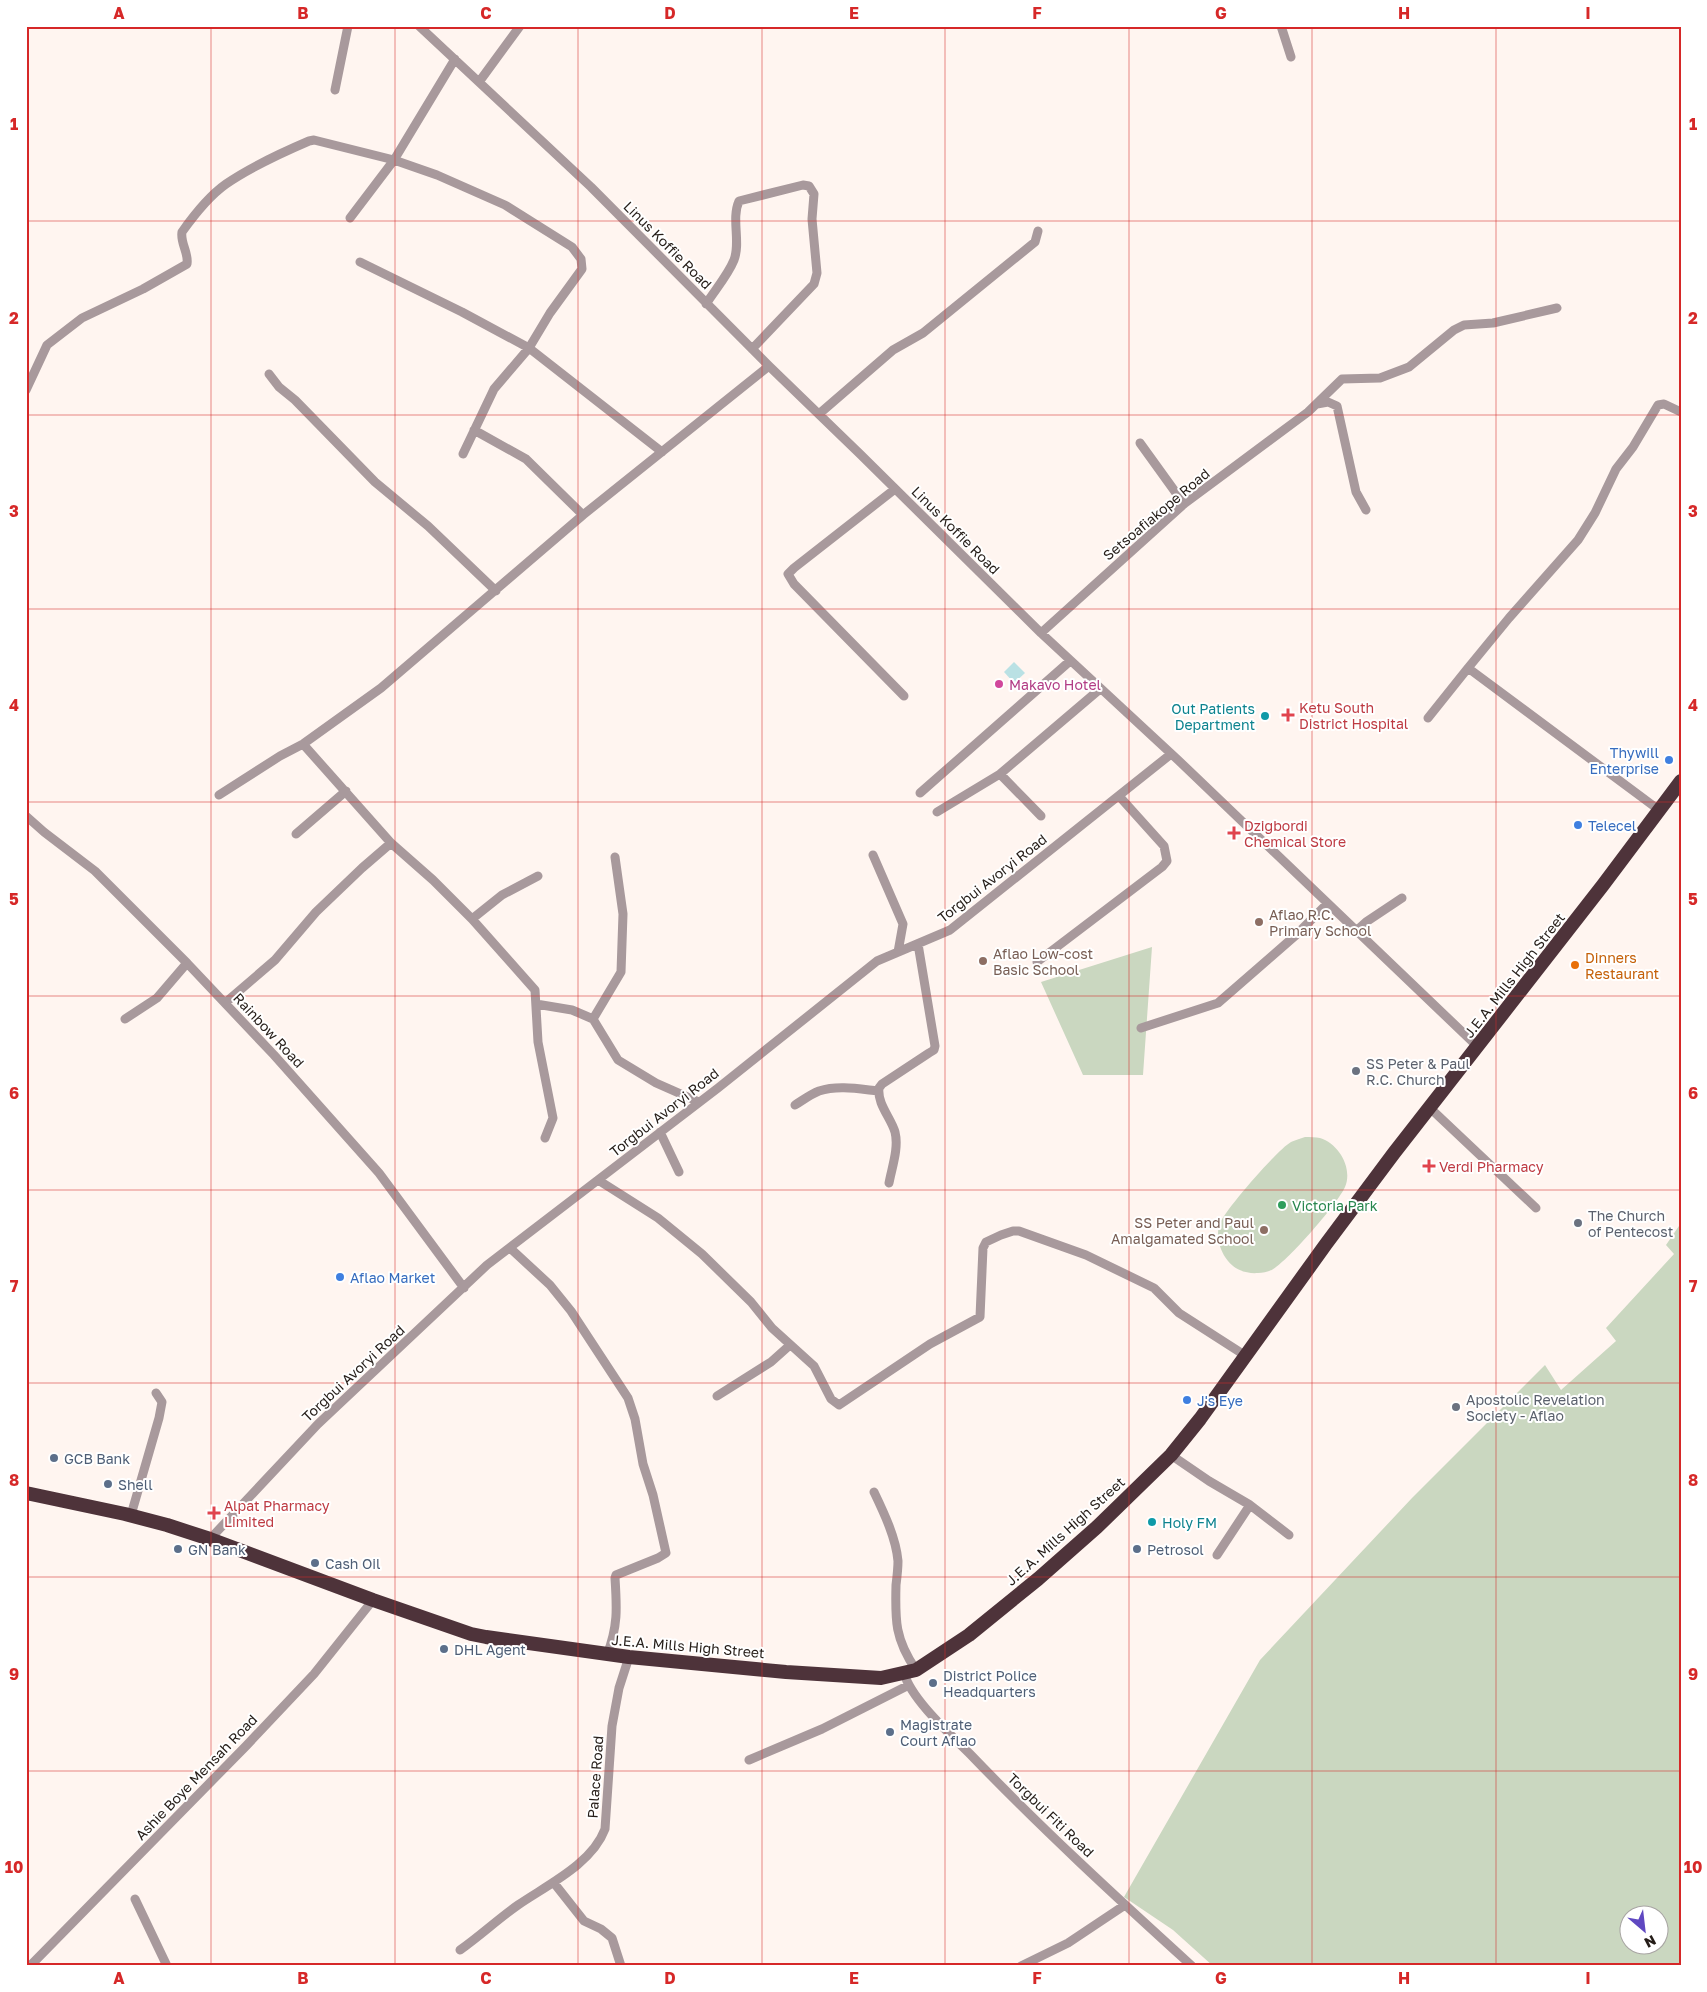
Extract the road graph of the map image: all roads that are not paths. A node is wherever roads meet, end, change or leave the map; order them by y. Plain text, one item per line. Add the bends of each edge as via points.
1 (348, 26) edge
2 (419, 26) edge
3 (520, 26) edge
4 (1281, 26) edge
5 (1291, 57) dead end
6 (455, 59) junction
7 (479, 82) junction
8 (335, 90) dead end
9 (394, 160) junction
10 (350, 218) dead end
11 (1038, 231) dead end
12 (360, 262) dead end
13 (706, 304) junction
14 (1557, 308) dead end
15 (529, 348) junction
16 (752, 349) junction
17 (769, 366) junction
18 (269, 374) dead end
19 (26, 390) edge
20 (1317, 404) junction
21 (1681, 412) edge
22 (819, 414) junction
23 (474, 430) junction
24 (1140, 443) dead end
25 (662, 452) junction
26 (462, 454) dead end
27 (895, 489) junction
28 (1184, 504) junction
29 (1366, 510) dead end
30 (583, 516) junction
31 (496, 591) junction
32 (1041, 633) junction
33 (1070, 661) junction
34 (1468, 668) junction
35 (1100, 688) junction
36 (904, 696) dead end
37 (1428, 718) dead end
38 (303, 744) junction
39 (1171, 754) junction
40 (1000, 774) junction
41 (1681, 781) edge
42 (346, 791) junction
43 (920, 792) dead end
44 (219, 795) dead end
45 (1119, 796) junction
46 (1660, 810) junction
47 (937, 812) dead end
48 (26, 816) edge
49 (1041, 816) dead end
50 (296, 834) dead end
51 (391, 843) junction
52 (873, 855) dead end
53 (615, 857) dead end
54 (538, 876) dead end
55 (1402, 898) dead end
56 (1327, 904) junction
57 (472, 919) junction
58 (1356, 931) junction
59 (918, 944) junction
60 (898, 952) junction
61 (1037, 962) dead end
62 (187, 963) junction
63 (226, 1003) junction
64 (536, 1004) junction
65 (125, 1019) dead end
66 (593, 1019) junction
67 (1141, 1028) dead end
68 (1478, 1047) junction
69 (878, 1090) junction
70 (699, 1102) junction
71 (795, 1105) dead end
72 (1430, 1108) junction
73 (660, 1132) junction
74 (545, 1138) dead end
75 (680, 1172) dead end
76 (598, 1180) junction
77 (888, 1182) dead end
78 (1536, 1208) dead end
79 (510, 1248) junction
80 (464, 1288) junction
81 (790, 1345) junction
82 (1246, 1356) junction
83 (156, 1393) dead end
84 (717, 1396) dead end
85 (1171, 1455) junction
86 (874, 1492) dead end
87 (26, 1493) edge
88 (1250, 1505) junction
89 (131, 1515) junction
90 (1289, 1535) dead end
91 (210, 1539) junction
92 (1217, 1555) dead end
93 (373, 1600) junction
94 (607, 1655) junction
95 (629, 1658) junction
96 (909, 1676) junction
97 (749, 1760) dead end
98 (554, 1884) junction
99 (135, 1899) dead end
100 (1126, 1905) junction
101 (460, 1950) dead end
102 (30, 1966) edge
103 (167, 1966) edge
104 (621, 1966) edge
105 (1021, 1966) edge
106 (1192, 1966) edge

1 - 8 street
2 - 6 street, Linus Koffie Road
3 - 7 street
4 - 5 street
6 - 7 street, Linus Koffie Road
6 - 9 street
7 - 13 street, Linus Koffie Road via 591,187
9 - 10 street
9 - 15 street via 505,205 572,247 581,259 582,268
9 - 19 street via 309,140 226,184 206,202 182,232 187,264 82,318 48,346
11 - 22 street via 1035,242 923,333 893,350
12 - 15 street
13 - 16 street, Linus Koffie Road
13 - 16 street via 734,260 739,201 809,186 814,194 812,219 817,273 814,284
14 - 20 street, Setsoafiakope Road via 1493,323 1464,325 1410,367 1380,378 1342,379
15 - 23 street via 494,389
15 - 25 street
16 - 17 street, Linus Koffie Road
17 - 22 street, Linus Koffie Road
17 - 25 street
18 - 31 street via 375,482 428,526
20 - 28 street, Setsoafiakope Road
20 - 29 street via 1328,402 1337,406 1356,492
21 - 34 street via 1664,404 1658,405 1616,469 1578,540
22 - 27 street, Linus Koffie Road
23 - 26 street
23 - 30 street via 526,459
24 - 28 street
25 - 30 street
27 - 32 street, Linus Koffie Road
27 - 36 street via 788,574 800,591
28 - 32 street, Setsoafiakope Road
30 - 31 street
31 - 38 street via 381,688
32 - 33 street, Linus Koffie Road
33 - 35 street, Linus Koffie Road
33 - 43 street
34 - 37 street
34 - 46 street
35 - 39 street, Linus Koffie Road
35 - 40 street
38 - 42 street
38 - 44 street
39 - 45 street, Torgbui Avoryi Road
39 - 56 street, Linus Koffie Road
40 - 47 street
40 - 49 street
41 - 46 highway, J.E.A. Mills High Street
42 - 50 street
42 - 51 street
45 - 59 street, Torgbui Avoryi Road via 950,930
45 - 61 street via 1164,846 1167,862
46 - 68 highway, J.E.A. Mills High Street
48 - 62 street, Rainbow Road via 95,871
51 - 57 street
51 - 63 street via 316,912 275,960
52 - 60 street via 903,924
53 - 66 street via 622,914 621,972
54 - 57 street via 502,895
55 - 58 street
56 - 58 street, Linus Koffie Road
56 - 67 street via 1218,1003
57 - 64 street via 534,990
58 - 68 street, Linus Koffie Road
59 - 60 street, Torgbui Avoryi Road
59 - 69 street via 934,1050 882,1084
60 - 70 street, Torgbui Avoryi Road via 877,961
62 - 63 street, Rainbow Road
62 - 65 street via 157,998
63 - 80 street, Rainbow Road via 379,1173
64 - 66 street via 572,1010
64 - 74 street via 538,1042 553,1118
66 - 70 street via 618,1060 656,1083
68 - 72 highway, J.E.A. Mills High Street
69 - 71 street via 824,1090
69 - 77 street via 896,1138
70 - 73 street, Torgbui Avoryi Road
72 - 78 street
72 - 82 highway, J.E.A. Mills High Street
73 - 75 street
73 - 76 street, Torgbui Avoryi Road
76 - 79 street, Torgbui Avoryi Road
76 - 81 street via 658,1218 702,1254
79 - 80 street, Torgbui Avoryi Road
79 - 94 street via 550,1285 571,1311 628,1398 653,1495 666,1553 614,1578 616,1628
80 - 91 street, Torgbui Avoryi Road via 318,1424
81 - 82 street via 814,1366 831,1399 839,1405 930,1344 980,1317 983,1248 986,1242 1013,1231 1086,1255 1154,1288 1179,1313
81 - 84 street via 771,1362
82 - 85 highway, J.E.A. Mills High Street
83 - 89 street via 162,1402 159,1418
85 - 88 street
85 - 96 highway, J.E.A. Mills High Street via 1038,1579
86 - 96 street, Torgbui Fiti Road via 886,1518 898,1560 898,1636
87 - 89 highway, J.E.A. Mills High Street
88 - 90 street
88 - 92 street
89 - 91 highway, J.E.A. Mills High Street
91 - 93 highway, J.E.A. Mills High Street
93 - 94 highway, J.E.A. Mills High Street via 471,1634
93 - 102 street, Ashie Boye Mensah Road via 314,1674
94 - 95 highway, J.E.A. Mills High Street
95 - 96 highway, J.E.A. Mills High Street via 786,1672 881,1678
95 - 98 street, Palace Road via 612,1726 606,1828 601,1840
96 - 97 street via 822,1729
96 - 100 street, Torgbui Fiti Road via 914,1696 1014,1800
98 - 101 street, Palace Road via 518,1905
98 - 104 street via 584,1920 612,1938
99 - 103 street
100 - 105 street via 1068,1943
100 - 106 street, Torgbui Fiti Road

